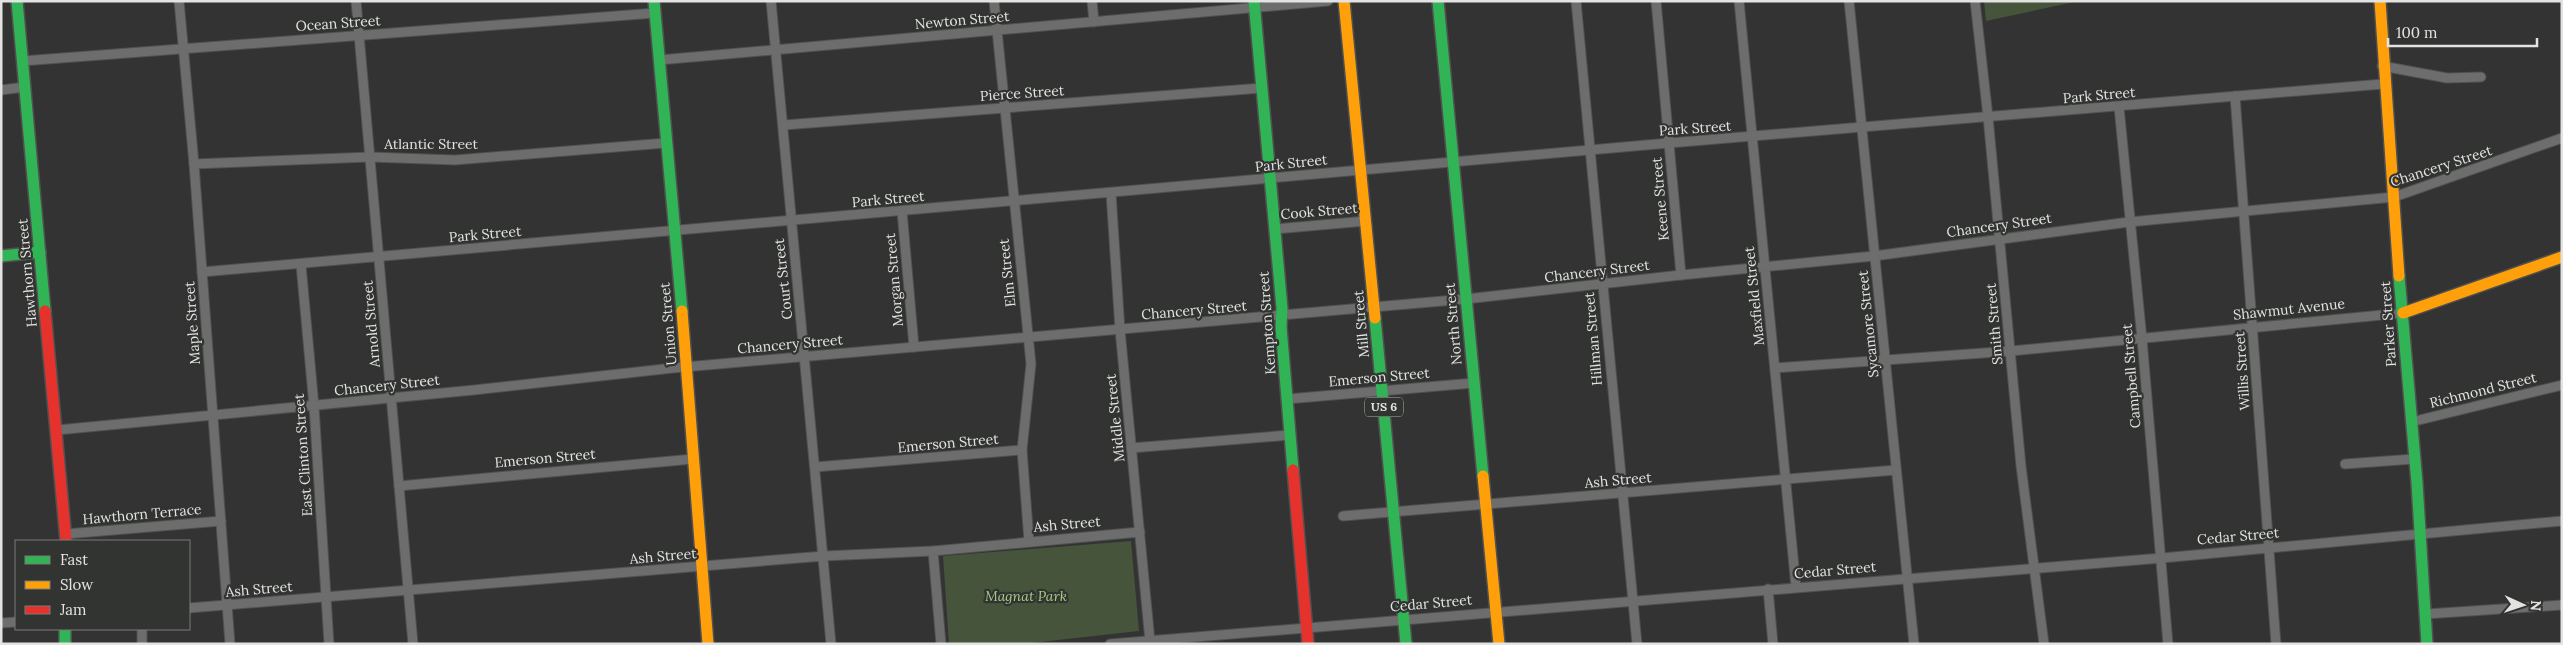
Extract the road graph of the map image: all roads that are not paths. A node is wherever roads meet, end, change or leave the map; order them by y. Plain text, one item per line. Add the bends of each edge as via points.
1 (17, 1) edge
2 (179, 1) edge
3 (356, 1) edge
4 (771, 1) edge
5 (994, 1) edge
6 (1092, 1) edge
7 (1328, 1) edge
8 (1344, 1) edge
9 (1438, 1) edge
10 (1576, 1) edge
11 (1656, 1) edge
12 (1739, 1) edge
13 (1849, 1) edge
14 (1975, 1) edge
15 (2380, 1) edge
16 (1254, 4) edge
17 (654, 7) edge
18 (1094, 22) junction
19 (997, 30) junction
20 (359, 35) junction
21 (183, 49) junction
22 (776, 51) junction
23 (659, 60) junction
24 (22, 61) junction
25 (2382, 66) junction
26 (2481, 77) dead end
27 (2383, 84) junction
28 (25, 87) junction
29 (1262, 88) junction
30 (1, 90) edge
31 (2235, 96) junction
32 (2119, 107) junction
33 (1004, 108) junction
34 (1988, 117) junction
35 (784, 125) junction
36 (1861, 128) junction
37 (1753, 138) junction
38 (2562, 138) edge
39 (666, 143) junction
40 (1669, 143) junction
41 (1590, 151) junction
42 (370, 156) junction
43 (1453, 163) junction
44 (194, 164) junction
45 (1361, 171) junction
46 (1271, 179) junction
47 (1111, 193) junction
48 (2394, 197) junction
49 (1013, 202) junction
50 (902, 211) junction
51 (2243, 211) junction
52 (791, 221) junction
53 (1366, 221) junction
54 (2129, 222) junction
55 (1275, 229) junction
56 (675, 231) junction
57 (2000, 239) junction
58 (40, 252) junction
59 (1, 256) edge
60 (1874, 256) junction
61 (2562, 256) edge
62 (379, 258) junction
63 (301, 265) junction
64 (1764, 268) junction
65 (202, 272) junction
66 (1681, 274) junction
67 (1602, 285) junction
68 (1466, 299) junction
69 (1374, 308) junction
70 (2403, 313) junction
71 (1282, 317) junction
72 (2253, 328) junction
73 (1120, 330) junction
74 (1028, 337) junction
75 (2142, 339) junction
76 (914, 347) junction
77 (2011, 351) junction
78 (805, 357) junction
79 (1886, 359) junction
80 (687, 367) junction
81 (1775, 368) junction
82 (1474, 383) junction
83 (2562, 385) edge
84 (1382, 391) junction
85 (392, 398) junction
86 (1287, 399) junction
87 (314, 406) junction
88 (213, 416) junction
89 (2411, 422) junction
90 (57, 430) junction
91 (1290, 435) junction
92 (1131, 448) junction
93 (1022, 450) junction
94 (693, 459) junction
95 (2414, 459) junction
96 (2346, 464) dead end
97 (815, 467) junction
98 (1896, 470) junction
99 (1785, 478) junction
100 (399, 486) junction
101 (1621, 493) junction
102 (1486, 505) junction
103 (1394, 511) junction
104 (1343, 516) dead end
105 (221, 521) junction
106 (2562, 521) edge
107 (1140, 532) junction
108 (2420, 534) junction
109 (66, 538) edge
110 (1029, 541) junction
111 (2268, 547) junction
112 (933, 551) junction
113 (824, 556) junction
114 (2162, 558) junction
115 (702, 567) junction
116 (2035, 568) junction
117 (1908, 577) junction
118 (1796, 587) junction
119 (1768, 589) junction
120 (409, 590) junction
121 (328, 598) junction
122 (1634, 601) junction
123 (2562, 604) edge
124 (227, 606) junction
125 (190, 608) edge
126 (1496, 612) junction
127 (2426, 614) junction
128 (1404, 619) junction
129 (1, 622) edge
130 (15, 622) edge
131 (1306, 627) junction
132 (66, 630) edge
133 (142, 630) edge
134 (1150, 641) junction
135 (65, 644) edge
136 (142, 644) edge
137 (230, 644) edge
138 (329, 644) edge
139 (413, 644) edge
140 (708, 644) edge
141 (831, 644) edge
142 (941, 644) edge
143 (1110, 644) edge
144 (1308, 644) edge
145 (1406, 644) edge
146 (1499, 644) edge
147 (1637, 644) edge
148 (1773, 644) edge
149 (1914, 644) edge
150 (2044, 644) edge
151 (2168, 644) edge
152 (2276, 644) edge
153 (2427, 644) edge

1 - 24 main road, Hawthorn Street
2 - 21 street, Maple Street
3 - 20 street, Arnold Street
4 - 22 street, Court Street
5 - 19 street, Elm Street
6 - 18 street
7 - 16 street, Newton Street
8 - 45 main road, Mill Street / US 6
9 - 43 main road, North Street
10 - 41 street, Hillman Street
11 - 40 street, Keene Street
12 - 37 street, Maxfield Street
13 - 36 street, Sycamore Street
14 - 34 street, Smith Street
15 - 25 main road, Parker Street
16 - 18 street, Newton Street
16 - 29 main road, Kempton Street
17 - 20 street, Ocean Street
17 - 23 main road, Union Street
18 - 19 street, Newton Street
19 - 22 street, Newton Street
19 - 33 street, Elm Street
20 - 21 street, Ocean Street
20 - 42 street, Arnold Street
21 - 24 street, Ocean Street
21 - 44 street, Maple Street
22 - 23 street, Newton Street
22 - 35 street, Court Street
23 - 39 main road, Union Street
24 - 28 main road, Hawthorn Street
25 - 26 street via 2447,78
25 - 27 main road, Parker Street
27 - 31 street, Park Street
27 - 48 main road, Parker Street
28 - 30 street
28 - 58 main road, Hawthorn Street
29 - 33 street, Pierce Street
29 - 46 main road, Kempton Street
31 - 32 street, Park Street
31 - 51 street, Willis Street
32 - 34 street, Park Street
32 - 54 street, Campbell Street
33 - 35 street, Pierce Street
33 - 49 street, Elm Street
34 - 36 street, Park Street
34 - 57 street, Smith Street
35 - 52 street, Court Street
36 - 37 street, Park Street
36 - 60 street, Sycamore Street
37 - 40 street, Park Street
37 - 64 street, Maxfield Street
38 - 48 street, Chancery Street
39 - 42 street, Atlantic Street via 455,160
39 - 56 main road, Union Street
40 - 41 street, Park Street
40 - 66 street, Keene Street
41 - 43 street, Park Street
41 - 67 street, Hillman Street
42 - 44 street, Atlantic Street
42 - 62 street, Arnold Street
43 - 45 street, Park Street
43 - 68 main road, North Street
44 - 65 street, Maple Street
45 - 46 street, Park Street
45 - 53 main road, Mill Street / US 6
46 - 47 street, Park Street
46 - 55 main road, Kempton Street
47 - 49 street, Park Street
47 - 73 street, Middle Street
48 - 51 street, Chancery Street
48 - 70 main road, Parker Street
49 - 50 street, Park Street
49 - 74 street, Elm Street
50 - 52 street, Park Street
50 - 76 street, Morgan Street
51 - 54 street, Chancery Street
51 - 72 street, Willis Street
52 - 56 street, Park Street
52 - 78 street, Court Street
53 - 55 street, Cook Street
53 - 69 main road, Mill Street / US 6
54 - 57 street, Chancery Street
54 - 75 street, Campbell Street
55 - 71 main road, Kempton Street
56 - 62 street, Park Street
56 - 80 main road, Union Street
57 - 60 street, Chancery Street
57 - 77 street, Smith Street
58 - 59 main road
58 - 90 main road, Hawthorn Street
60 - 64 street, Chancery Street
60 - 79 street, Sycamore Street
61 - 70 main road, Shawmut Avenue
62 - 63 street, Park Street
62 - 85 street, Arnold Street
63 - 65 street, Park Street
63 - 87 street, East Clinton Street
64 - 66 street, Chancery Street
64 - 81 street, Maxfield Street
65 - 88 street, Maple Street
66 - 67 street, Chancery Street
67 - 68 street, Chancery Street
67 - 101 street, Hillman Street
68 - 69 street, Chancery Street
68 - 82 main road, North Street
69 - 71 street, Chancery Street
69 - 84 main road, Mill Street / US 6
70 - 72 street, Shawmut Avenue
70 - 89 main road, Parker Street
71 - 73 street, Chancery Street
71 - 86 main road, Kempton Street
72 - 75 street, Shawmut Avenue
72 - 111 street, Willis Street
73 - 74 street, Chancery Street
73 - 92 street, Middle Street
74 - 76 street, Chancery Street
74 - 93 street, Elm Street via 1031,381
75 - 77 street, Shawmut Avenue
75 - 114 street, Campbell Street
76 - 78 street, Chancery Street
77 - 79 street
77 - 116 street, Smith Street via 2021,466
78 - 80 street, Chancery Street
78 - 97 street, Court Street
79 - 81 street
79 - 98 street, Sycamore Street
80 - 85 street, Chancery Street
80 - 94 main road, Union Street
81 - 99 street, Maxfield Street
82 - 84 street, Emerson Street
82 - 102 main road, North Street
83 - 89 street, Richmond Street
84 - 86 street, Emerson Street
84 - 103 main road, Mill Street / US 6
85 - 87 street, Chancery Street
85 - 100 street, Arnold Street
86 - 91 main road, Kempton Street
87 - 88 street, Chancery Street
87 - 121 street, East Clinton Street
88 - 90 street, Chancery Street
88 - 105 street, Maple Street
89 - 95 main road, Parker Street
90 - 109 main road, Hawthorn Street
91 - 92 street
91 - 131 main road, Kempton Street
92 - 107 street, Middle Street
93 - 97 street, Emerson Street
93 - 110 street, Elm Street
94 - 100 street, Emerson Street
94 - 115 main road, Union Street
95 - 96 street
95 - 108 main road, Parker Street
97 - 113 street, Court Street
98 - 99 street, Ash Street
98 - 117 street, Sycamore Street
99 - 101 street, Ash Street
99 - 118 street, Maxfield Street
100 - 120 street, Arnold Street
101 - 102 street, Ash Street
101 - 122 street, Hillman Street
102 - 103 street, Ash Street
102 - 126 main road, North Street
103 - 104 street, Ash Street
103 - 128 main road, Mill Street / US 6
105 - 109 street, Hawthorn Terrace
105 - 124 street, Maple Street
106 - 108 street, Cedar Street
107 - 110 street, Ash Street
107 - 134 street, Middle Street
108 - 111 street, Cedar Street
108 - 127 main road, Parker Street
110 - 112 street, Ash Street
111 - 114 street, Cedar Street
111 - 152 street, Willis Street
112 - 113 street, Ash Street
112 - 142 street
113 - 115 street, Ash Street
113 - 141 street, Court Street
114 - 116 street, Cedar Street
114 - 151 street, Campbell Street
115 - 120 street, Ash Street
115 - 140 main road, Union Street
116 - 117 street, Cedar Street
116 - 150 street, Smith Street
117 - 118 street, Cedar Street
117 - 149 street, Sycamore Street
118 - 119 street, Cedar Street
119 - 122 street, Cedar Street
119 - 148 street
120 - 121 street, Ash Street
120 - 139 street, Arnold Street
121 - 124 street, Ash Street
121 - 138 street, East Clinton Street
122 - 126 street, Cedar Street
122 - 147 street, Hillman Street
123 - 127 street
124 - 125 street, Ash Street
124 - 137 street, Maple Street
126 - 128 street, Cedar Street
126 - 146 main road, North Street
127 - 153 main road, Parker Street
128 - 131 street, Cedar Street
128 - 145 main road, Mill Street / US 6
129 - 130 street
131 - 134 street, Cedar Street
131 - 144 main road, Kempton Street
132 - 135 main road
133 - 136 street
134 - 143 street, Cedar Street

